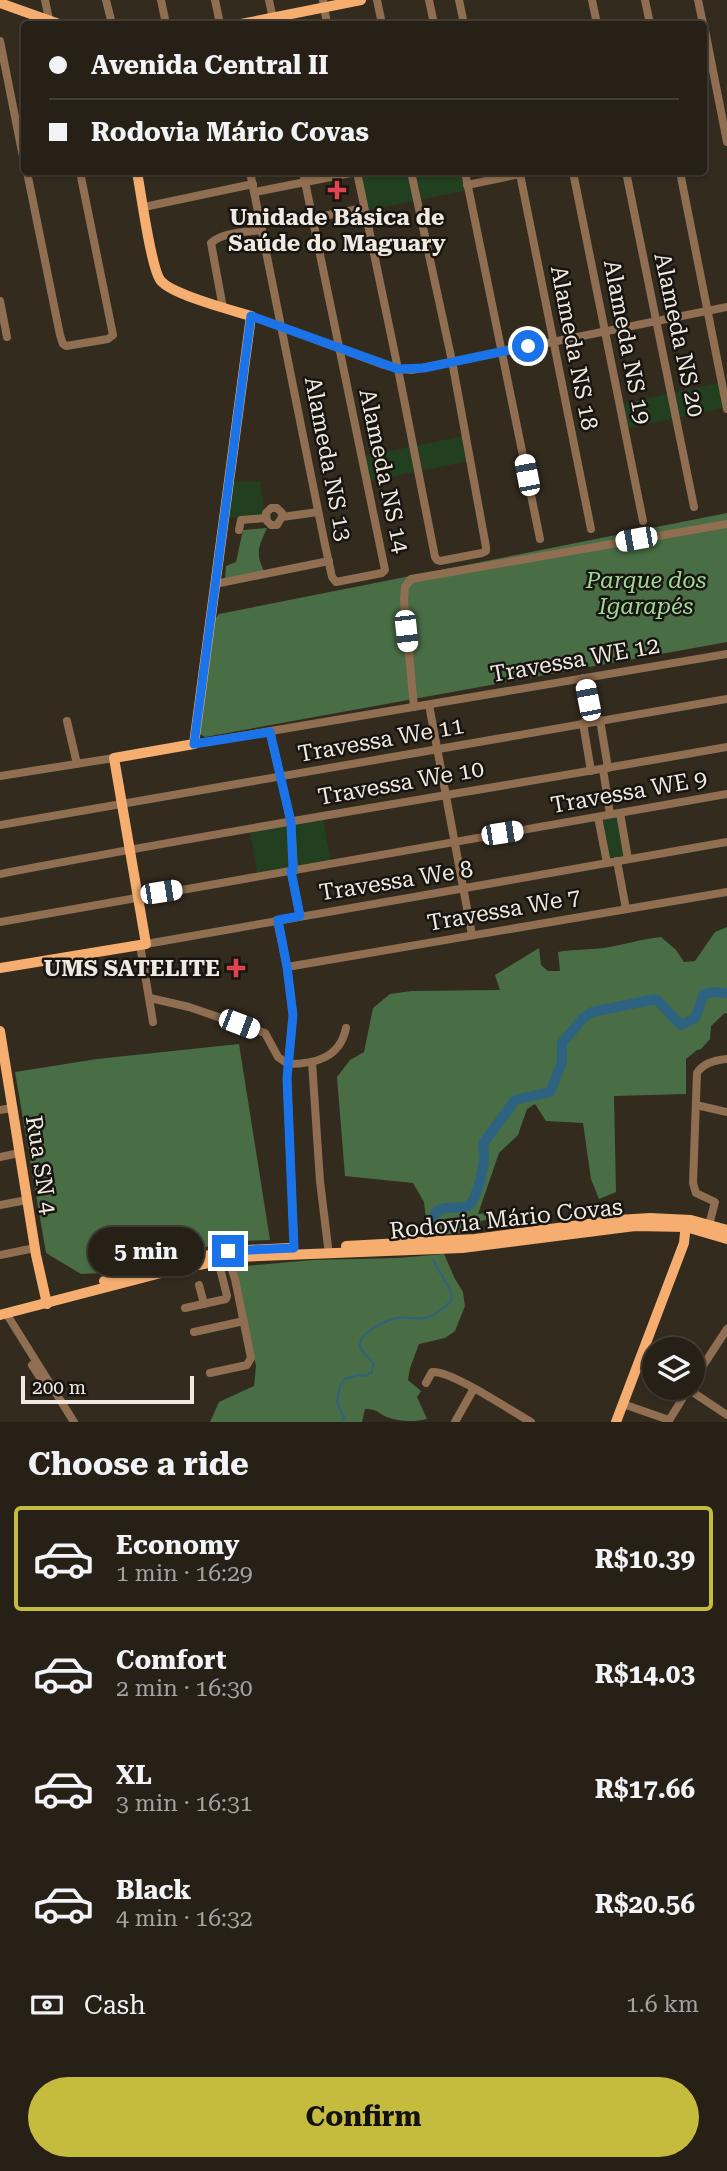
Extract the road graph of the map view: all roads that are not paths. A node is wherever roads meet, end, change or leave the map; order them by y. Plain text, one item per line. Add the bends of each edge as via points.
1 (45, 0) edge
2 (107, 0) edge
3 (161, 0) edge
4 (215, 0) edge
5 (269, 0) edge
6 (361, 0) edge
7 (377, 0) edge
8 (429, 0) edge
9 (459, 0) edge
10 (592, 0) edge
11 (645, 0) edge
12 (698, 0) edge
13 (0, 3) edge
14 (323, 4) edge
15 (48, 21) edge
16 (52, 21) edge
17 (111, 21) edge
18 (165, 21) edge
19 (219, 21) edge
20 (274, 21) edge
21 (381, 21) edge
22 (434, 21) edge
23 (463, 21) edge
24 (596, 21) edge
25 (649, 21) edge
26 (703, 21) edge
27 (707, 37) edge
28 (0, 41) edge
29 (723, 99) edge
30 (727, 138) edge
31 (21, 147) edge
32 (27, 175) edge
33 (81, 175) edge
34 (138, 175) edge
35 (251, 175) edge
36 (304, 175) edge
37 (341, 175) edge
38 (357, 175) edge
39 (412, 175) edge
40 (465, 175) edge
41 (515, 175) edge
42 (520, 175) edge
43 (574, 175) edge
44 (627, 175) edge
45 (681, 175) edge
46 (305, 182) junction
47 (467, 185) junction
48 (254, 188) junction
49 (144, 207) junction
50 (364, 208) junction
51 (313, 218) junction
52 (262, 230) junction
53 (0, 301) edge
54 (727, 307) edge
55 (223, 308) junction
56 (708, 311) junction
57 (251, 316) junction
58 (656, 321) junction
59 (283, 328) junction
60 (605, 330) junction
61 (7, 337) dead end
62 (554, 341) junction
63 (339, 348) junction
64 (502, 350) junction
65 (452, 361) junction
66 (398, 369) junction
67 (727, 409) edge
68 (694, 507) dead end
69 (318, 512) junction
70 (282, 517) junction
71 (266, 518) junction
72 (643, 521) dead end
73 (727, 524) edge
74 (591, 529) dead end
75 (239, 530) dead end
76 (540, 540) dead end
77 (329, 561) junction
78 (384, 571) joint
79 (215, 584) junction
80 (727, 654) edge
81 (584, 678) junction
82 (727, 699) edge
83 (429, 705) junction
84 (414, 707) junction
85 (67, 721) dead end
86 (592, 721) junction
87 (270, 732) junction
88 (194, 744) junction
89 (727, 747) edge
90 (438, 750) junction
91 (114, 758) junction
92 (77, 764) junction
93 (605, 769) junction
94 (592, 771) junction
95 (0, 776) edge
96 (279, 777) junction
97 (444, 794) junction
98 (727, 794) edge
99 (121, 805) junction
100 (620, 813) junction
101 (610, 814) junction
102 (598, 817) junction
103 (291, 822) junction
104 (0, 825) edge
105 (454, 841) junction
106 (727, 842) edge
107 (130, 851) junction
108 (628, 859) junction
109 (617, 861) junction
110 (607, 863) junction
111 (292, 870) junction
112 (0, 874) edge
113 (463, 889) junction
114 (727, 892) edge
115 (137, 897) junction
116 (626, 909) junction
117 (300, 916) junction
118 (278, 920) junction
119 (0, 922) edge
120 (472, 935) junction
121 (143, 944) junction
122 (287, 967) junction
123 (0, 968) edge
124 (150, 998) junction
125 (153, 1023) dead end
126 (346, 1028) dead end
127 (0, 1031) edge
128 (727, 1059) edge
129 (312, 1062) junction
130 (2, 1063) edge
131 (288, 1064) junction
132 (696, 1105) junction
133 (12, 1108) junction
134 (0, 1110) edge
135 (727, 1112) edge
136 (19, 1153) junction
137 (0, 1157) edge
138 (27, 1200) junction
139 (715, 1202) junction
140 (727, 1204) edge
141 (0, 1205) edge
142 (686, 1223) junction
143 (709, 1225) junction
144 (727, 1230) edge
145 (727, 1239) edge
146 (328, 1247) junction
147 (35, 1248) junction
148 (294, 1248) junction
149 (0, 1255) edge
150 (223, 1259) junction
151 (199, 1284) dead end
152 (46, 1301) junction
153 (204, 1304) junction
154 (185, 1308) dead end
155 (2, 1313) edge
156 (244, 1321) junction
157 (727, 1329) edge
158 (194, 1332) dead end
159 (705, 1363) edge
160 (210, 1373) dead end
161 (41, 1375) junction
162 (426, 1383) dead end
163 (473, 1390) junction
164 (681, 1400) edge
165 (705, 1400) edge
166 (623, 1404) junction
167 (514, 1413) junction
168 (727, 1415) edge
169 (670, 1421) edge
170 (68, 1422) edge
171 (74, 1422) edge
172 (455, 1422) edge
173 (509, 1422) edge
174 (531, 1422) edge
175 (616, 1422) edge

1 - 16 street
2 - 17 street
3 - 18 street
4 - 19 street
5 - 20 street
6 - 14 main road
7 - 21 street
8 - 22 street
9 - 23 street
10 - 24 street
11 - 25 street
12 - 26 street
13 - 15 main road
14 - 20 main road
27 - 29 street
28 - 31 street
29 - 30 street
32 - 33 street via 62,342 68,346 111,339 113,333
34 - 49 main road
35 - 48 street, Alameda NS 13
36 - 46 street, Alameda NS 14
37 - 46 street
38 - 50 street
39 - 65 street
40 - 47 street
41 - 47 street
42 - 62 street, Alameda NS 18
43 - 60 street, Alameda NS 19
44 - 58 street, Alameda NS 20
45 - 56 street
46 - 48 street
46 - 51 street, Alameda NS 14
47 - 64 street
48 - 49 street
48 - 52 street, Alameda NS 13
49 - 55 main road via 162,283
50 - 51 street
50 - 66 street
51 - 63 street, Alameda NS 14
52 - 55 street via 224,236 211,243
52 - 59 street, Alameda NS 13
53 - 61 street
54 - 56 street
55 - 57 main road
56 - 58 street
56 - 67 street
57 - 59 street
57 - 79 main road
58 - 60 street
58 - 68 street, Alameda NS 20
59 - 63 street
59 - 69 street, Alameda NS 13
60 - 62 street
60 - 72 street, Alameda NS 19
62 - 64 street
62 - 74 street, Alameda NS 18
63 - 66 street
63 - 78 street, Alameda NS 14
64 - 65 street
64 - 76 street
65 - 66 street
65 - 66 street via 486,551 440,561 435,559
69 - 70 street
69 - 77 street, Alameda NS 13
70 - 71 street via 274,528
70 - 71 street via 277,508 271,508
71 - 75 street via 241,520
73 - 84 street via 411,579 404,601
77 - 78 street, Alameda NS 13 via 335,582
77 - 79 street
79 - 88 main road
80 - 81 street, Travessa WE 12
81 - 83 street, Travessa WE 12
81 - 86 street
82 - 86 street, Travessa We 11
83 - 84 street
83 - 90 street
84 - 87 street
85 - 92 street
86 - 90 street, Travessa We 11
86 - 93 street
86 - 94 street
87 - 88 street
87 - 96 street
88 - 91 main road
89 - 93 street, Travessa We 10
90 - 96 street, Travessa We 11
90 - 97 street
91 - 92 street
91 - 99 main road
92 - 95 street
93 - 94 street, Travessa We 10
93 - 101 street
94 - 97 street, Travessa We 10
96 - 99 street, Travessa We 11
96 - 103 street
97 - 103 street, Travessa We 10
97 - 105 street
98 - 100 street, Travessa WE 9
99 - 104 street, Travessa We 11
99 - 107 main road
100 - 101 street, Travessa WE 9
100 - 108 street
101 - 102 street, Travessa WE 9
102 - 105 street, Travessa WE 9
102 - 110 street
103 - 107 street, Travessa We 10
103 - 111 street
105 - 111 street, Travessa WE 9
105 - 113 street
106 - 108 street, Travessa We 8
107 - 112 street, Travessa We 10
107 - 115 main road
108 - 109 street, Travessa We 8
109 - 110 street, Travessa We 8
109 - 116 street
110 - 113 street, Travessa We 8
111 - 115 street, Travessa WE 9
111 - 117 street
113 - 117 street, Travessa We 8
113 - 120 street
114 - 116 street, Travessa We 7
115 - 119 street, Travessa WE 9
115 - 121 main road
116 - 120 street, Travessa We 7
117 - 118 street, Travessa We 8
118 - 121 street
118 - 122 street
120 - 122 street, Travessa We 7
121 - 123 main road
121 - 124 street
122 - 131 street via 293,1015
124 - 125 street
124 - 131 street via 263,1032 278,1057
126 - 129 street via 335,1052
127 - 130 main road, Rua SN 4
128 - 132 street via 698,1070
129 - 131 street
129 - 146 street
130 - 133 main road, Rua SN 4
131 - 148 street
132 - 135 street
132 - 139 street via 694,1189
133 - 134 street
133 - 136 main road, Rua SN 4
136 - 137 street
136 - 138 main road, Rua SN 4
138 - 141 street
138 - 147 main road, Rua SN 4
139 - 140 street
139 - 143 street
142 - 143 main road, Rodovia Mário Covas
142 - 145 main road, Rodovia Mário Covas
142 - 146 main road, Rodovia Mário Covas via 670,1217 631,1219 475,1239
142 - 150 main road, Rodovia Mário Covas via 462,1248
142 - 166 main road via 684,1243
143 - 144 main road, Rodovia Mário Covas
146 - 148 main road, Rodovia Mário Covas
147 - 149 street
147 - 152 main road, Rua SN 4
148 - 152 main road, Rodovia Mário Covas via 228,1251 150,1268
150 - 152 main road, Rodovia Mário Covas
150 - 153 street via 227,1296
150 - 156 street
151 - 153 street
152 - 155 main road, Rodovia Mário Covas
153 - 154 street
155 - 161 street
156 - 158 street
156 - 160 street via 249,1363
157 - 159 street
161 - 170 street
161 - 171 street
162 - 163 street via 429,1374 437,1371
163 - 167 street
163 - 172 street
164 - 169 street
165 - 168 street
166 - 169 street
166 - 175 main road
167 - 173 street
167 - 174 street

